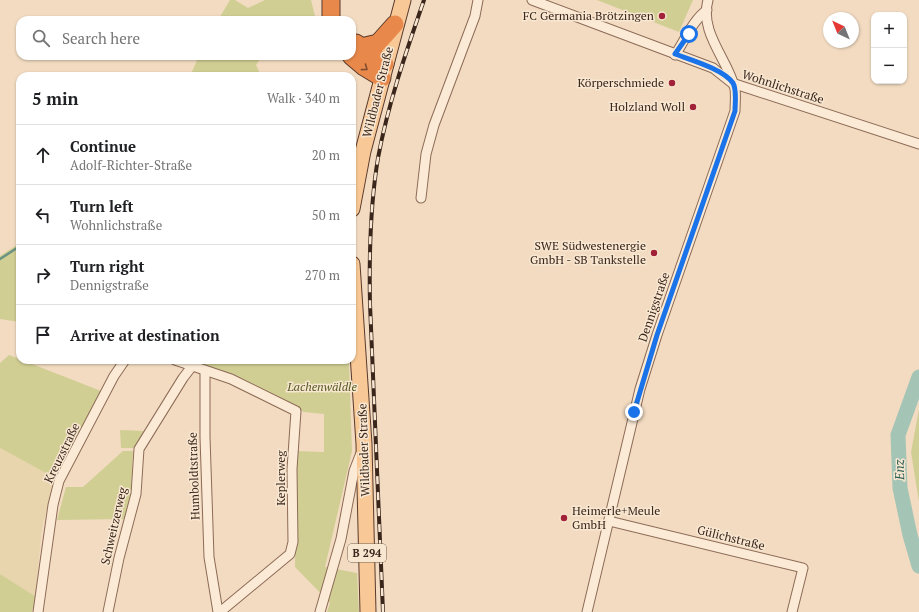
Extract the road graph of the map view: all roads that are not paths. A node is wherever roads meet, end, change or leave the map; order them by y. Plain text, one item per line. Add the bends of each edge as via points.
1 (331, 0) edge
2 (402, 0) edge
3 (478, 0) edge
4 (532, 0) edge
5 (708, 0) edge
6 (707, 10) junction
7 (332, 16) edge
8 (395, 24) junction
9 (356, 48) edge
10 (356, 50) edge
11 (675, 54) junction
12 (384, 71) junction
13 (732, 83) junction
14 (919, 144) edge
15 (356, 184) edge
16 (421, 198) dead end
17 (356, 324) edge
18 (122, 364) edge
19 (189, 364) edge
20 (193, 365) junction
21 (205, 371) junction
22 (364, 444) junction
23 (365, 493) junction
24 (349, 502) junction
25 (609, 521) junction
26 (38, 612) edge
27 (108, 612) edge
28 (219, 612) edge
29 (320, 612) edge
30 (368, 612) edge
31 (587, 612) edge
32 (792, 612) edge

1 - 7 highway
2 - 8 main road, Wildbader Straße
3 - 16 street via 475,16 434,125 426,154
4 - 11 street, Wohnlichstraße
5 - 6 street, Dennigstraße
6 - 11 street via 696,19
6 - 13 street, Dennigstraße via 710,35
8 - 9 highway via 378,42
8 - 12 main road, Wildbader Straße
10 - 12 highway via 364,67
11 - 13 street, Wohnlichstraße via 713,68
12 - 15 main road, Wildbader Straße
13 - 14 street, Wohnlichstraße
13 - 25 street, Dennigstraße via 735,97 733,121 640,389
17 - 22 main road, Wildbader Straße / B 294
18 - 26 street, Kreuzstraße via 59,481 53,505
19 - 20 street
20 - 21 street
20 - 27 street, Schweitzerweg via 139,449 136,494
21 - 28 street, Humboldtstraße via 209,557
21 - 28 street, Keplerweg via 231,379 296,410 292,469 293,542 290,554
22 - 23 main road, Wildbader Straße / B 294
22 - 24 street via 354,471
23 - 24 street
23 - 30 main road, Wildbader Straße / B 294
24 - 29 street
25 - 31 street, Dennigstraße
25 - 32 street, Gülichstraße via 803,568

